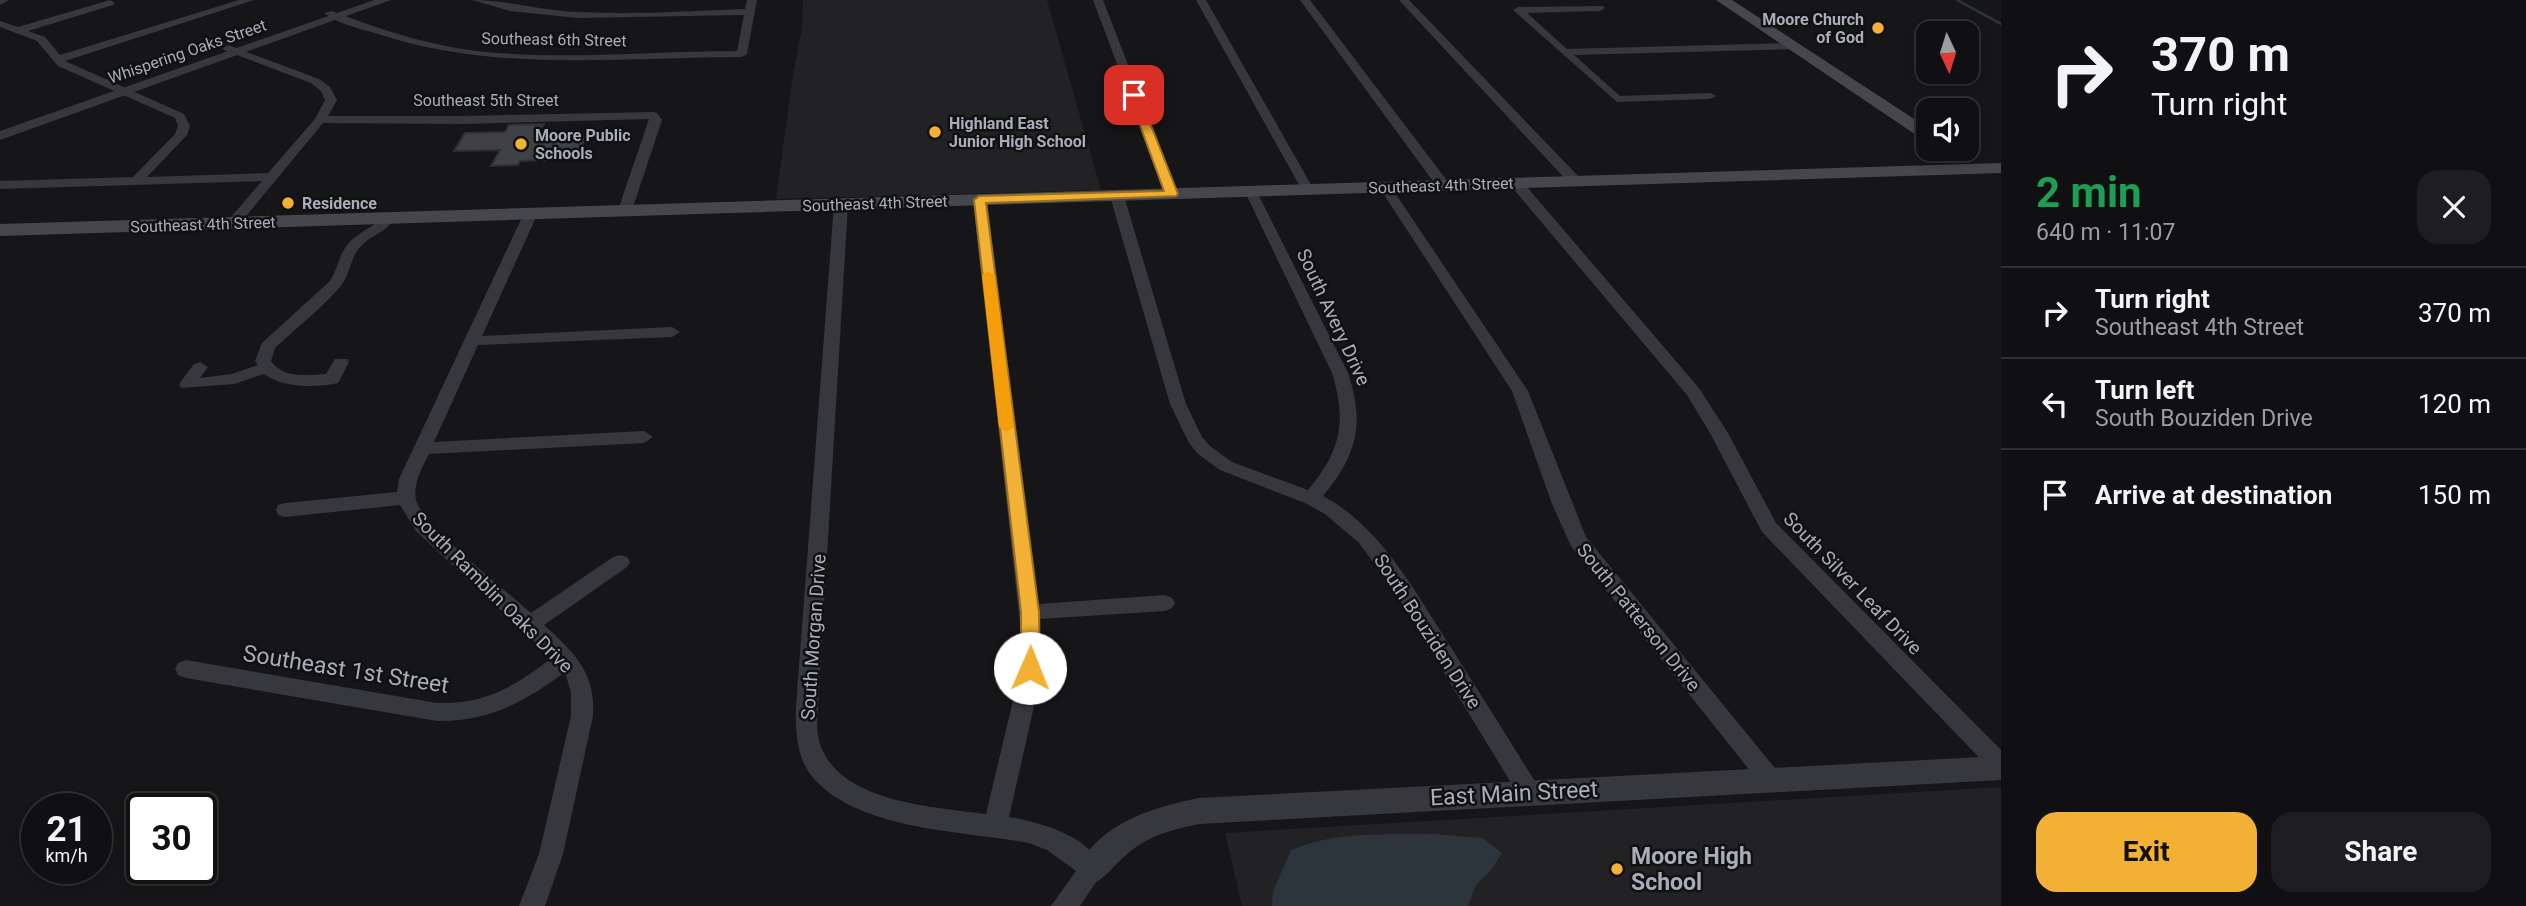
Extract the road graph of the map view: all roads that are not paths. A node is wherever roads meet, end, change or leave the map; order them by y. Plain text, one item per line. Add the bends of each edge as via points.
1 (249, 0) edge
2 (367, 0) edge
3 (385, 0) edge
4 (477, 0) edge
5 (752, 0) edge
6 (1098, 0) edge
7 (1201, 0) edge
8 (1305, 0) edge
9 (1404, 0) edge
10 (1723, 0) edge
11 (110, 3) dead end
12 (1600, 8) dead end
13 (749, 12) junction
14 (334, 15) junction
15 (0, 24) edge
16 (20, 30) junction
17 (1791, 44) junction
18 (234, 50) junction
19 (1565, 52) junction
20 (57, 60) junction
21 (119, 90) junction
22 (1710, 96) dead end
23 (320, 120) junction
24 (0, 127) edge
25 (1916, 127) edge
26 (0, 136) edge
27 (1967, 161) edge
28 (2001, 167) edge
29 (1978, 168) junction
30 (271, 177) junction
31 (136, 181) junction
32 (1574, 181) junction
33 (1516, 183) junction
34 (2001, 183) edge
35 (0, 185) edge
36 (1443, 186) junction
37 (1385, 187) junction
38 (1308, 190) junction
39 (1251, 192) junction
40 (1172, 194) junction
41 (1117, 196) junction
42 (979, 200) junction
43 (841, 204) junction
44 (625, 210) junction
45 (531, 213) junction
46 (389, 217) junction
47 (366, 218) junction
48 (233, 223) junction
49 (0, 230) edge
50 (358, 241) junction
51 (672, 332) dead end
52 (473, 341) junction
53 (341, 362) dead end
54 (200, 368) dead end
55 (265, 368) junction
56 (645, 437) dead end
57 (423, 448) junction
58 (405, 498) junction
59 (1311, 498) junction
60 (285, 510) dead end
61 (620, 562) dead end
62 (1165, 604) dead end
63 (1030, 612) junction
64 (529, 625) junction
65 (567, 659) junction
66 (186, 669) dead end
67 (2001, 767) edge
68 (1771, 780) junction
69 (1529, 792) junction
70 (995, 827) junction
71 (1093, 870) junction
72 (532, 906) edge
73 (1064, 906) edge

1 - 20 street
2 - 14 street, Whispering Oaks Street
3 - 14 street, Whispering Oaks Street
4 - 13 street via 571,15
5 - 13 street
6 - 40 street
7 - 38 street
8 - 36 street
9 - 32 street
10 - 17 main road
11 - 16 street
12 - 19 street via 1518,10
13 - 14 street, Southeast 6th Street via 742,54 560,58 484,55 423,44
14 - 18 street, Whispering Oaks Street
15 - 16 street
16 - 20 street via 41,39
17 - 19 street
17 - 25 main road
18 - 21 street, Whispering Oaks Street
18 - 23 street via 326,89 331,100
19 - 22 street via 1617,99
20 - 21 street
21 - 24 street, Whispering Oaks Street
21 - 26 street, Whispering Oaks Street
21 - 31 street via 180,116 184,125 172,145
23 - 30 street
23 - 44 street, Southeast 5th Street via 653,115 656,120
27 - 29 main road
28 - 29 main road, Southeast 4th Street
29 - 32 main road, Southeast 4th Street
29 - 34 main road
30 - 31 street
30 - 48 street
31 - 35 street
32 - 33 main road, Southeast 4th Street
33 - 36 main road, Southeast 4th Street
33 - 67 street, South Silver Leaf Drive via 1693,392 1769,527
36 - 37 main road, Southeast 4th Street
37 - 38 main road, Southeast 4th Street
37 - 68 street, South Patterson Drive via 1520,391 1577,541
38 - 39 main road, Southeast 4th Street
39 - 40 main road, Southeast 4th Street
39 - 59 street, South Avery Drive via 1340,373 1350,404 1350,429 1341,457
40 - 41 main road, Southeast 4th Street
41 - 42 main road, Southeast 4th Street
41 - 59 street, South Bouziden Drive via 1178,404 1195,439 1226,466
42 - 43 main road, Southeast 4th Street
42 - 63 street
43 - 44 main road, Southeast 4th Street
43 - 70 street, South Morgan Drive via 810,663 809,747 823,772 859,798 902,812
44 - 45 main road, Southeast 4th Street
45 - 46 main road, Southeast 4th Street
45 - 52 street, South Ramblin Oaks Drive
46 - 47 main road, Southeast 4th Street
46 - 50 street via 382,227
47 - 48 main road, Southeast 4th Street
47 - 50 street
48 - 49 main road, Southeast 4th Street
50 - 55 street via 346,256 335,284 268,346 262,361
51 - 52 street
52 - 57 street, South Ramblin Oaks Drive
53 - 55 street via 332,379 288,379
54 - 55 street via 187,384 234,379
56 - 57 street
57 - 58 street, South Ramblin Oaks Drive via 408,479
58 - 60 street
58 - 64 street, South Ramblin Oaks Drive via 423,526
59 - 69 street, South Bouziden Drive via 1351,522 1379,553
61 - 64 street
62 - 63 street
63 - 70 street via 1030,668
64 - 65 street, South Ramblin Oaks Drive
65 - 66 street, Southeast 1st Street via 514,697 467,714
65 - 72 street, South Ramblin Oaks Drive via 581,682 582,716 551,854
67 - 68 street, East Main Street
68 - 69 street, East Main Street
69 - 71 street, East Main Street via 1199,810 1133,830
70 - 71 street, South Morgan Drive via 1054,841
71 - 73 street, East Main Street

